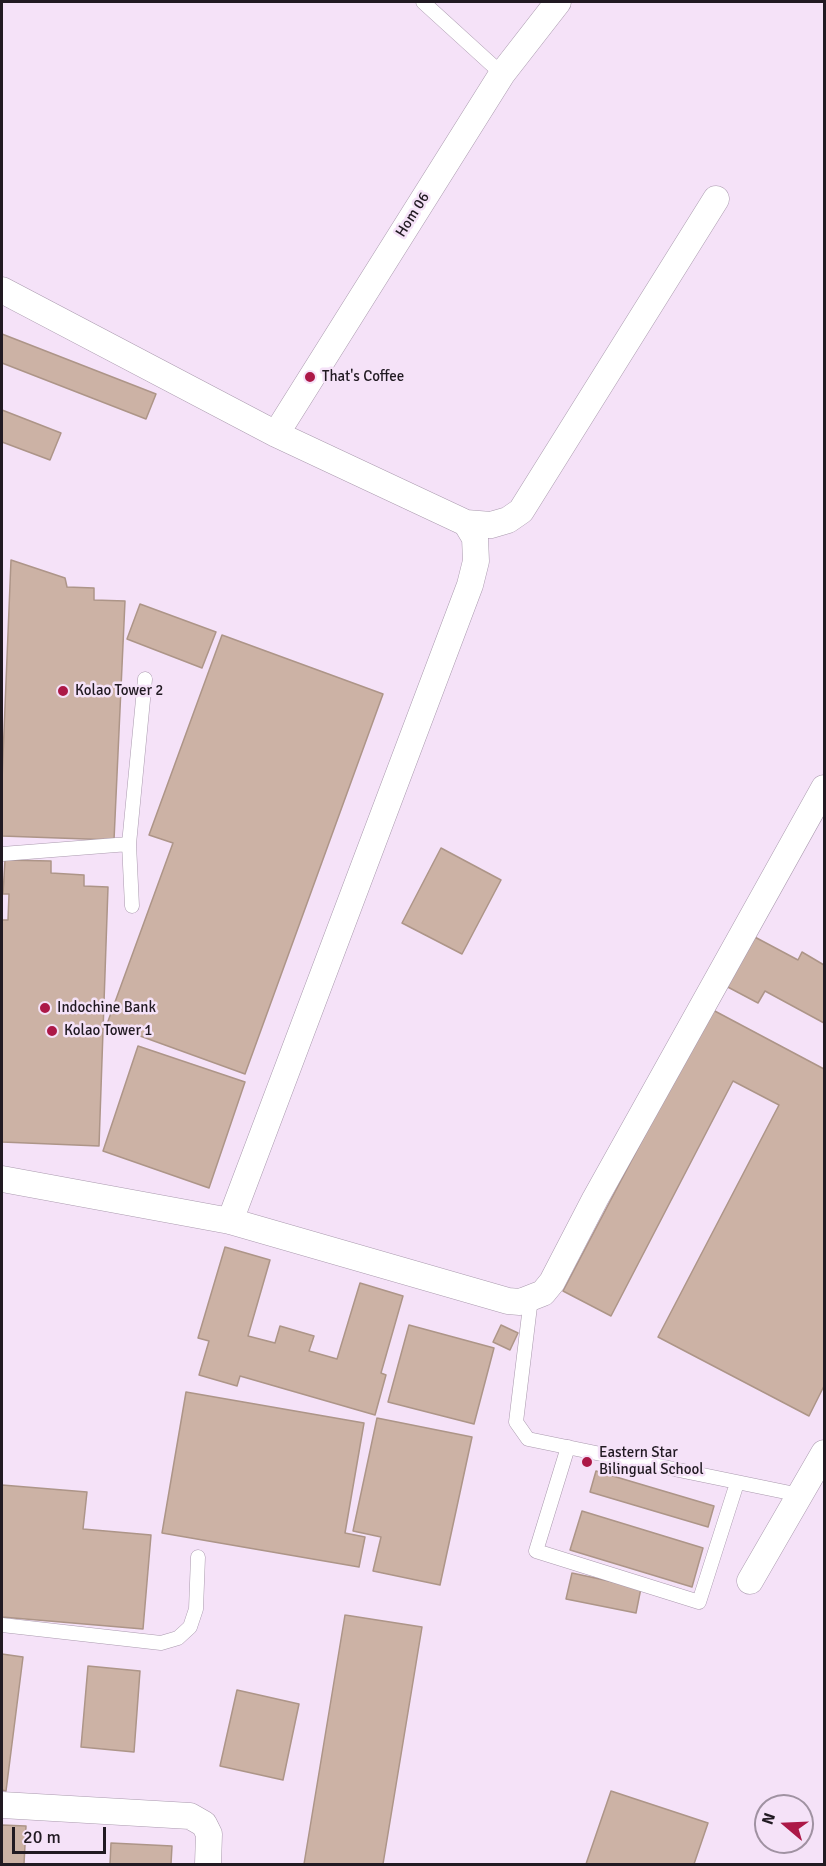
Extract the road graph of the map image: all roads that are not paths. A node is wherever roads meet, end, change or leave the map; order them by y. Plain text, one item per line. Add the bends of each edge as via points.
1 (423, 2) edge
2 (558, 2) edge
3 (502, 74) junction
4 (716, 199) dead end
5 (2, 290) edge
6 (276, 434) junction
7 (466, 523) junction
8 (145, 679) dead end
9 (825, 788) edge
10 (129, 844) junction
11 (2, 854) edge
12 (132, 906) dead end
13 (2, 1179) edge
14 (230, 1221) junction
15 (531, 1298) junction
16 (568, 1447) junction
17 (825, 1453) edge
18 (737, 1483) junction
19 (800, 1495) junction
20 (198, 1557) dead end
21 (750, 1581) dead end
22 (2, 1625) edge
23 (2, 1805) edge
24 (208, 1864) edge

1 - 3 lane
2 - 3 street, Hom 06
3 - 6 street, Hom 06
4 - 7 street via 521,511 491,525
5 - 6 street
6 - 7 street
7 - 14 street via 475,538 476,561 470,585
8 - 10 lane
9 - 15 street via 552,1282 543,1293
10 - 11 lane
10 - 12 lane
13 - 14 street
14 - 15 street via 508,1301
15 - 16 lane via 516,1422 528,1439
16 - 18 lane
16 - 18 lane via 536,1551 699,1602
17 - 19 street
18 - 19 lane
19 - 21 street
20 - 22 lane via 196,1609 190,1628 178,1638 161,1643
23 - 24 street via 190,1816 204,1824 209,1834

